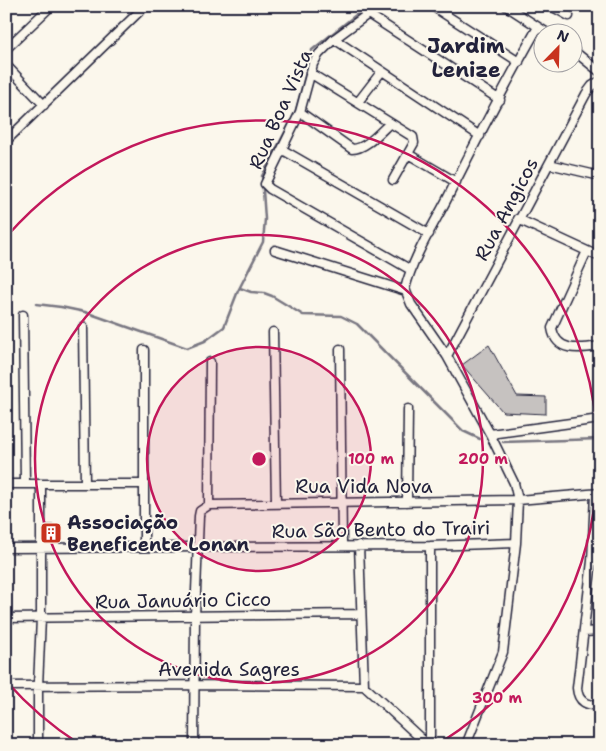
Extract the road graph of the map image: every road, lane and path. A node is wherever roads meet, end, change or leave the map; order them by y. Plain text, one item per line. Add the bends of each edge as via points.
1 (51, 6) edge
2 (379, 6) edge
3 (432, 6) edge
4 (506, 6) edge
5 (551, 6) edge
6 (142, 7) edge
7 (368, 14) junction
8 (569, 16) dead end
9 (534, 24) edge
10 (534, 34) edge
11 (334, 39) junction
12 (6, 49) edge
13 (584, 59) edge
14 (518, 62) junction
15 (6, 65) edge
16 (382, 71) junction
17 (600, 72) edge
18 (310, 73) junction
19 (600, 81) edge
20 (500, 100) junction
21 (358, 102) junction
22 (44, 105) junction
23 (300, 112) junction
24 (390, 123) junction
25 (480, 136) junction
26 (6, 140) edge
27 (283, 150) junction
28 (408, 154) junction
29 (549, 164) junction
30 (600, 176) edge
31 (393, 180) dead end
32 (456, 182) junction
33 (518, 220) junction
34 (429, 234) junction
35 (275, 250) dead end
36 (587, 251) junction
37 (600, 257) edge
38 (411, 270) junction
39 (406, 291) junction
40 (23, 315) dead end
41 (83, 327) dead end
42 (273, 332) dead end
43 (600, 346) edge
44 (340, 349) dead end
45 (144, 350) dead end
46 (447, 356) junction
47 (210, 362) dead end
48 (408, 409) dead end
49 (600, 419) edge
50 (490, 434) junction
51 (6, 484) edge
52 (24, 484) junction
53 (41, 484) junction
54 (85, 484) junction
55 (143, 484) junction
56 (598, 494) edge
57 (518, 500) junction
58 (408, 502) junction
59 (276, 503) junction
60 (342, 503) junction
61 (209, 505) junction
62 (516, 543) junction
63 (359, 545) junction
64 (342, 546) junction
65 (430, 546) junction
66 (144, 547) junction
67 (199, 547) junction
68 (6, 548) edge
69 (40, 548) junction
70 (596, 560) edge
71 (360, 614) junction
72 (195, 616) junction
73 (6, 618) edge
74 (41, 618) junction
75 (600, 631) edge
76 (584, 632) junction
77 (196, 685) junction
78 (6, 686) edge
79 (38, 686) junction
80 (364, 686) junction
81 (600, 705) edge
82 (38, 745) edge
83 (194, 745) edge
84 (429, 745) edge
85 (466, 745) edge

1 - 12 street
2 - 7 street, Rua Boa Vista
3 - 14 street
4 - 9 street
5 - 8 street
6 - 22 street
7 - 11 street, Rua Boa Vista
7 - 20 street
10 - 14 street
11 - 16 street
11 - 18 street, Rua Boa Vista via 320,54
13 - 17 street
14 - 20 street
15 - 22 street
16 - 21 street
16 - 25 street
18 - 21 street
18 - 23 street, Rua Boa Vista
19 - 29 street, Rua Angicos via 586,94
20 - 25 street
21 - 24 street
22 - 26 street
23 - 24 street via 352,150 364,145
23 - 27 street, Rua Boa Vista
24 - 28 street via 414,137
25 - 32 street
27 - 34 street
27 - 38 street, Rua Boa Vista via 265,180 270,189
28 - 31 street
28 - 32 street
29 - 30 street
29 - 33 street, Rua Angicos
32 - 34 street
33 - 36 street
33 - 46 street, Rua Angicos
34 - 38 street
35 - 39 street
36 - 37 street
36 - 43 street via 552,328 553,336 565,346
38 - 39 street
39 - 46 street via 411,304
40 - 52 street
41 - 54 street
42 - 59 street
44 - 60 street
45 - 55 street
46 - 50 street
47 - 61 street
48 - 58 street
49 - 50 street
50 - 57 street via 514,484
51 - 52 street
52 - 53 street
53 - 54 street
53 - 69 street
54 - 55 street
55 - 66 street
56 - 57 street, Rua Vida Nova
56 - 70 street
57 - 58 street, Rua Vida Nova
57 - 62 street
58 - 60 street, Rua Vida Nova
59 - 60 street, Rua Vida Nova
59 - 61 street, Rua Vida Nova
60 - 64 street
61 - 67 street via 199,514
62 - 65 street, Rua São Bento do Trairi
62 - 85 street via 503,652
63 - 64 street, Rua São Bento do Trairi
63 - 65 street, Rua São Bento do Trairi
63 - 71 street
64 - 67 street, Rua São Bento do Trairi
65 - 84 street
66 - 67 street, Rua São Bento do Trairi
66 - 69 street, Rua São Bento do Trairi
67 - 72 street
68 - 69 street, Rua São Bento do Trairi
69 - 74 street
70 - 76 street
71 - 72 street, Rua Januário Cicco
71 - 80 street
72 - 74 street, Rua Januário Cicco
72 - 77 street
73 - 74 street, Rua Januário Cicco
74 - 79 street
75 - 76 street
76 - 81 street via 577,694 584,703
77 - 79 street, Avenida Sagres
77 - 80 street, Avenida Sagres
77 - 83 street
78 - 79 street, Avenida Sagres
79 - 82 street
80 - 84 street

